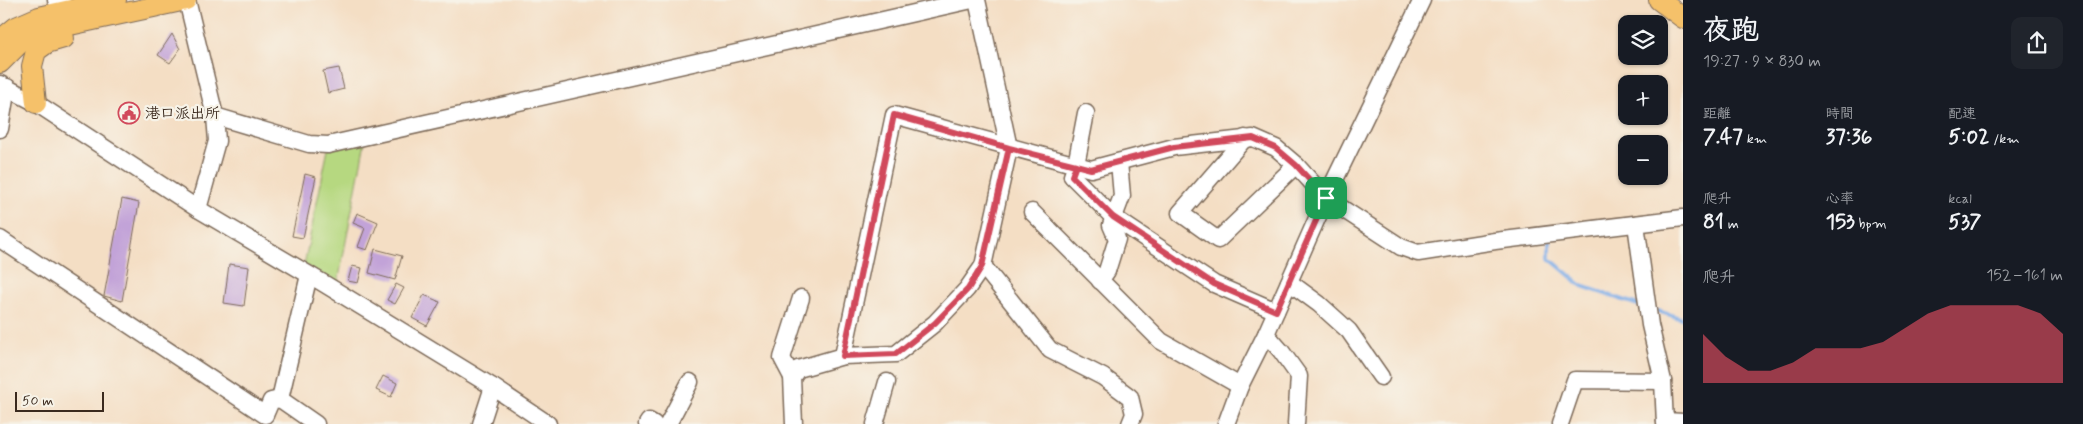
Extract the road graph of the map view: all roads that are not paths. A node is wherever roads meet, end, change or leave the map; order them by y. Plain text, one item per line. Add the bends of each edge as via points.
1 (187, 0) edge
2 (972, 0) edge
3 (977, 0) edge
4 (1422, 0) edge
5 (1659, 0) edge
6 (64, 5) edge
7 (115, 8) edge
8 (39, 17) junction
9 (1683, 18) edge
10 (0, 22) edge
11 (0, 40) edge
12 (0, 63) edge
13 (0, 69) edge
14 (4, 86) edge
15 (36, 104) junction
16 (1086, 113) dead end
17 (215, 116) junction
18 (0, 129) edge
19 (1245, 138) junction
20 (1009, 148) junction
21 (1119, 162) junction
22 (1076, 165) junction
23 (1296, 165) junction
24 (1326, 198) junction
25 (198, 209) junction
26 (1032, 212) dead end
27 (1113, 217) junction
28 (1683, 218) edge
29 (1636, 224) junction
30 (0, 239) edge
31 (982, 266) junction
32 (309, 275) junction
33 (1100, 281) junction
34 (1290, 282) junction
35 (801, 298) dead end
36 (1276, 311) junction
37 (1266, 334) junction
38 (843, 356) junction
39 (1381, 377) dead end
40 (792, 378) junction
41 (1663, 381) junction
42 (690, 382) dead end
43 (887, 382) dead end
44 (1240, 386) junction
45 (493, 387) junction
46 (280, 399) junction
47 (1665, 422) edge
48 (1683, 422) edge
49 (316, 424) edge
50 (481, 424) edge
51 (548, 424) edge
52 (647, 424) edge
53 (654, 424) edge
54 (668, 424) edge
55 (794, 424) edge
56 (874, 424) edge
57 (1130, 424) edge
58 (1226, 424) edge
59 (1296, 424) edge
60 (1560, 424) edge

1 - 7 main road
1 - 17 street
2 - 17 street via 328,145 309,144
3 - 20 street
4 - 24 street
5 - 9 main road
6 - 7 main road
6 - 8 main road
7 - 12 main road via 24,39
7 - 15 main road via 81,33 47,43 36,50 32,66
8 - 10 main road
8 - 11 main road via 16,27
13 - 15 street
14 - 15 street
14 - 18 street
15 - 25 street
16 - 22 street
17 - 25 street via 217,141
19 - 21 street via 1174,147
19 - 23 street via 1276,148
19 - 23 street via 1180,214 1218,240
20 - 22 street
20 - 31 street
20 - 38 street via 894,115
21 - 22 street via 1091,169
21 - 27 street via 1122,196
22 - 27 street via 1072,176
23 - 24 street
24 - 29 street via 1400,247 1418,253
24 - 34 street
25 - 32 street
26 - 33 street
27 - 33 street via 1111,225 1117,239 1107,271
27 - 36 street via 1214,284
28 - 29 street
29 - 41 street via 1650,325
30 - 46 street via 265,415 272,401
31 - 38 street via 968,289 935,323 896,354
31 - 57 street via 1050,350 1103,377 1130,397 1134,414
32 - 45 street
32 - 46 street
33 - 44 street via 1161,341
34 - 36 street
34 - 39 street via 1349,331
35 - 40 street via 782,358
36 - 37 street
37 - 44 street
37 - 59 street via 1299,376
38 - 40 street via 798,368
40 - 55 street
41 - 47 street
41 - 60 street via 1575,380
42 - 54 street
43 - 56 street
44 - 58 street
45 - 50 street
45 - 51 street
46 - 49 street
47 - 48 street
52 - 53 street via 649,421

